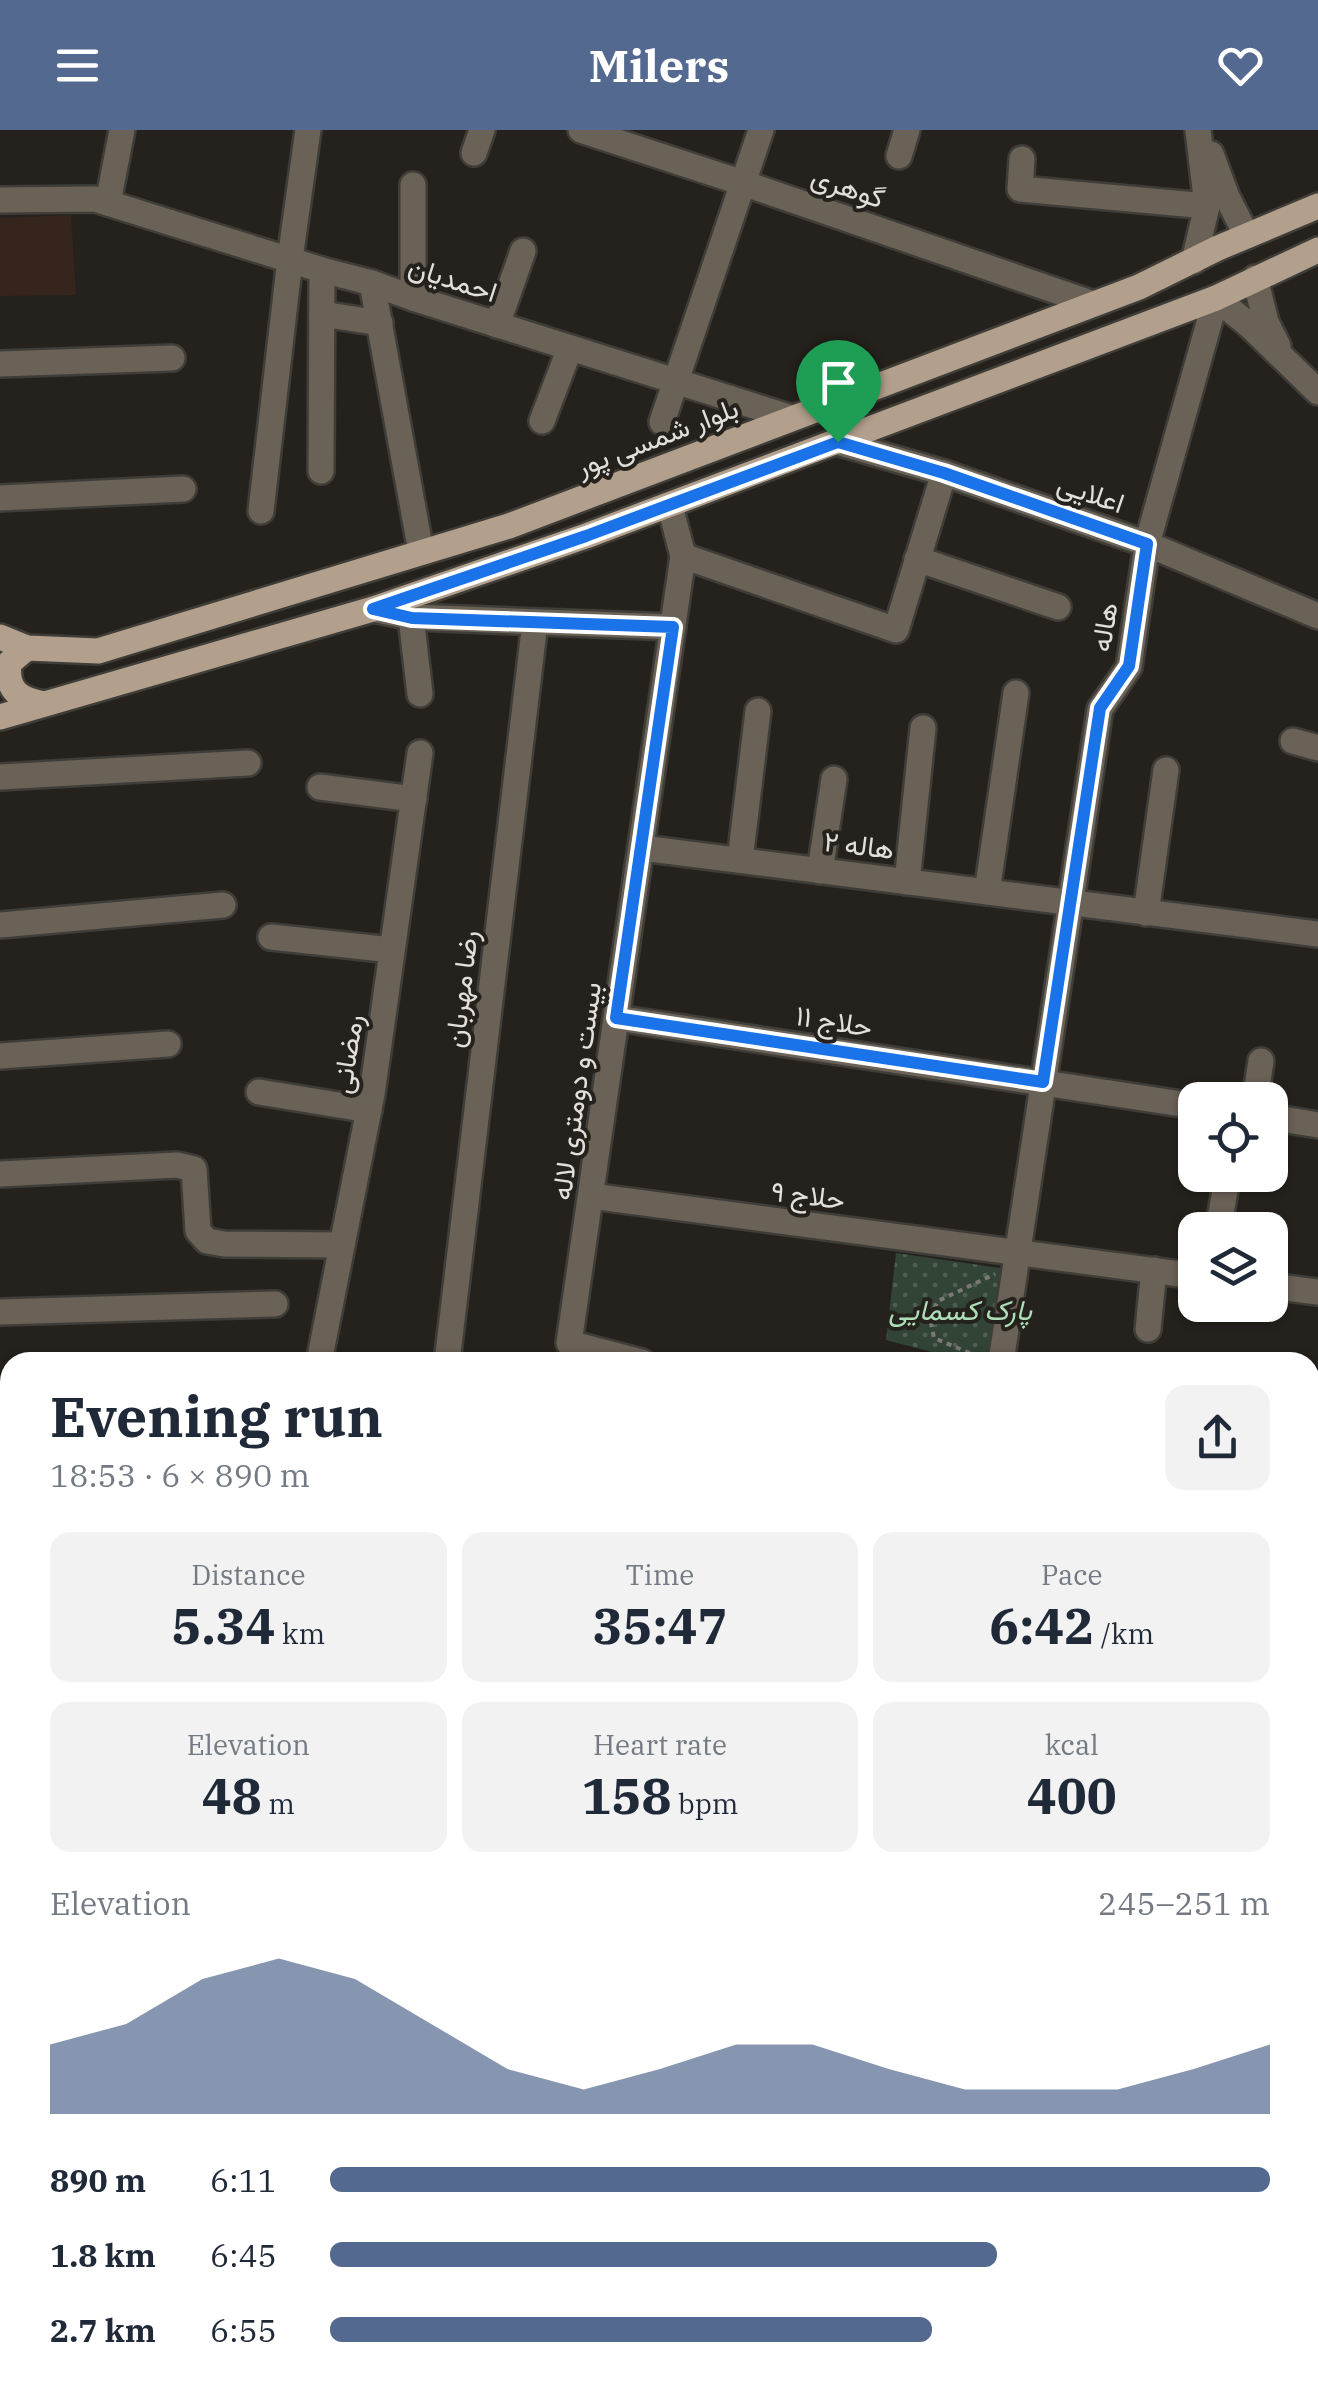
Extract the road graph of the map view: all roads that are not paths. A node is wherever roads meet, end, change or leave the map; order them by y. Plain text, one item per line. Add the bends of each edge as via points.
1 (122, 130) edge
2 (308, 130) edge
3 (581, 130) edge
4 (762, 130) edge
5 (907, 130) edge
6 (1200, 130) edge
7 (899, 156) dead end
8 (1022, 160) dead end
9 (742, 183) junction
10 (412, 185) dead end
11 (0, 200) edge
12 (102, 201) junction
13 (1207, 206) junction
14 (1310, 210) edge
15 (1246, 236) junction
16 (1318, 248) edge
17 (523, 250) dead end
18 (290, 259) junction
19 (1194, 260) junction
20 (322, 270) junction
21 (1255, 278) junction
22 (372, 282) junction
23 (413, 298) junction
24 (1216, 298) junction
25 (1094, 304) junction
26 (322, 314) junction
27 (380, 323) junction
28 (497, 325) junction
29 (570, 348) junction
30 (172, 358) dead end
31 (1284, 359) junction
32 (0, 364) edge
33 (677, 382) junction
34 (1318, 392) edge
35 (792, 418) junction
36 (542, 421) dead end
37 (662, 422) dead end
38 (838, 442) junction
39 (321, 471) dead end
40 (944, 473) junction
41 (183, 489) dead end
42 (0, 498) edge
43 (670, 506) junction
44 (261, 512) dead end
45 (1147, 544) junction
46 (421, 552) junction
47 (683, 556) junction
48 (918, 559) junction
49 (1058, 607) dead end
50 (373, 609) junction
51 (1318, 616) edge
52 (412, 618) junction
53 (535, 622) junction
54 (673, 627) junction
55 (0, 636) edge
56 (26, 648) junction
57 (1016, 693) dead end
58 (420, 694) dead end
59 (44, 704) junction
60 (758, 711) dead end
61 (0, 717) edge
62 (924, 728) dead end
63 (1293, 740) dead end
64 (1318, 748) edge
65 (420, 753) dead end
66 (248, 763) dead end
67 (1166, 770) dead end
68 (0, 777) edge
69 (834, 778) dead end
70 (320, 786) dead end
71 (414, 799) junction
72 (642, 848) junction
73 (740, 860) junction
74 (820, 870) junction
75 (907, 882) junction
76 (987, 892) junction
77 (1069, 902) junction
78 (223, 905) dead end
79 (1146, 912) junction
80 (0, 925) edge
81 (1318, 934) edge
82 (271, 937) dead end
83 (392, 950) junction
84 (616, 1018) junction
85 (168, 1044) dead end
86 (0, 1056) edge
87 (1260, 1062) dead end
88 (1043, 1082) junction
89 (1257, 1082) edge
90 (259, 1092) dead end
91 (1178, 1103) edge
92 (369, 1110) junction
93 (1288, 1120) edge
94 (1318, 1124) edge
95 (0, 1174) edge
96 (590, 1196) junction
97 (342, 1244) junction
98 (1016, 1257) junction
99 (1154, 1270) junction
100 (1178, 1274) edge
101 (1288, 1288) edge
102 (1318, 1292) edge
103 (275, 1304) dead end
104 (0, 1312) edge
105 (1148, 1329) dead end
106 (321, 1352) edge
107 (448, 1352) edge
108 (601, 1352) edge
109 (999, 1352) edge

1 - 12 street
2 - 18 street
3 - 9 street, گوهری
4 - 9 street
5 - 7 street
6 - 13 street
6 - 15 street
8 - 13 street via 1020,189
9 - 25 street, گوهری
9 - 33 street
10 - 23 street
11 - 12 street, احمدیان
12 - 18 street, احمدیان
13 - 19 street
14 - 15 main road, بلوار شمسی پور
14 - 16 main road via 1302,231
15 - 19 main road, بلوار شمسی پور
15 - 21 main road via 1264,250 1263,270
16 - 21 main road
17 - 28 street
18 - 20 street, احمدیان
18 - 44 street
19 - 25 main road, بلوار شمسی پور
20 - 22 street, احمدیان
20 - 26 street
21 - 24 main road
21 - 31 street
22 - 23 street, احمدیان
22 - 27 street
23 - 28 street, احمدیان
24 - 31 street
24 - 38 main road
24 - 45 street, هاله
25 - 35 main road, بلوار شمسی پور
26 - 27 street
26 - 39 street
27 - 46 street
28 - 29 street, احمدیان
29 - 33 street, احمدیان
29 - 36 street
30 - 32 street
31 - 34 street
33 - 35 street, احمدیان
33 - 37 street
35 - 46 main road, بلوار شمسی پور via 508,526
38 - 40 street, اعلایی
38 - 43 main road
40 - 45 street, اعلایی
40 - 48 street
41 - 42 street
43 - 47 street
43 - 50 main road
45 - 51 street, اعلایی
45 - 77 street, هاله via 1129,666 1100,708
46 - 56 main road, بلوار شمسی پور via 98,651
47 - 48 street via 896,630
47 - 54 street
48 - 49 street
50 - 52 street
50 - 59 main road
52 - 53 street
52 - 58 street
53 - 54 street
53 - 107 street, رضا مهربان
54 - 72 street
55 - 56 main road, بلوار شمسی پور
56 - 59 main road via 9,663 8,675 26,700
57 - 76 street
59 - 61 main road
60 - 73 street
62 - 75 street
63 - 64 street
65 - 71 street, رمضانی
66 - 68 street
67 - 79 street
69 - 74 street
70 - 71 street
71 - 83 street, رمضانی
72 - 73 street, هاله ۲
72 - 84 street, بیست و دومتری لاله
73 - 74 street, هاله ۲
74 - 75 street, هاله ۲
75 - 76 street, هاله ۲
76 - 77 street, هاله ۲
77 - 79 street, هاله ۲
77 - 88 street, هاله
78 - 80 street
79 - 81 street, هاله ۲
82 - 83 street
83 - 92 street, رمضانی
84 - 88 street, حلاج ۱۱
84 - 96 street, بیست و دومتری لاله
85 - 86 street
87 - 89 street
88 - 91 street, حلاج ۱۱
88 - 98 street, هاله
90 - 92 street
92 - 97 street, رمضانی
93 - 94 street
95 - 97 street via 177,1165 194,1169 198,1230 207,1241
96 - 98 street, حلاج ۹
96 - 108 street, بیست و دومتری لاله via 569,1344
97 - 106 street, رمضانی
98 - 99 street, حلاج ۹
98 - 109 street, هاله
99 - 100 street, حلاج ۹
99 - 105 street
101 - 102 street
103 - 104 street

